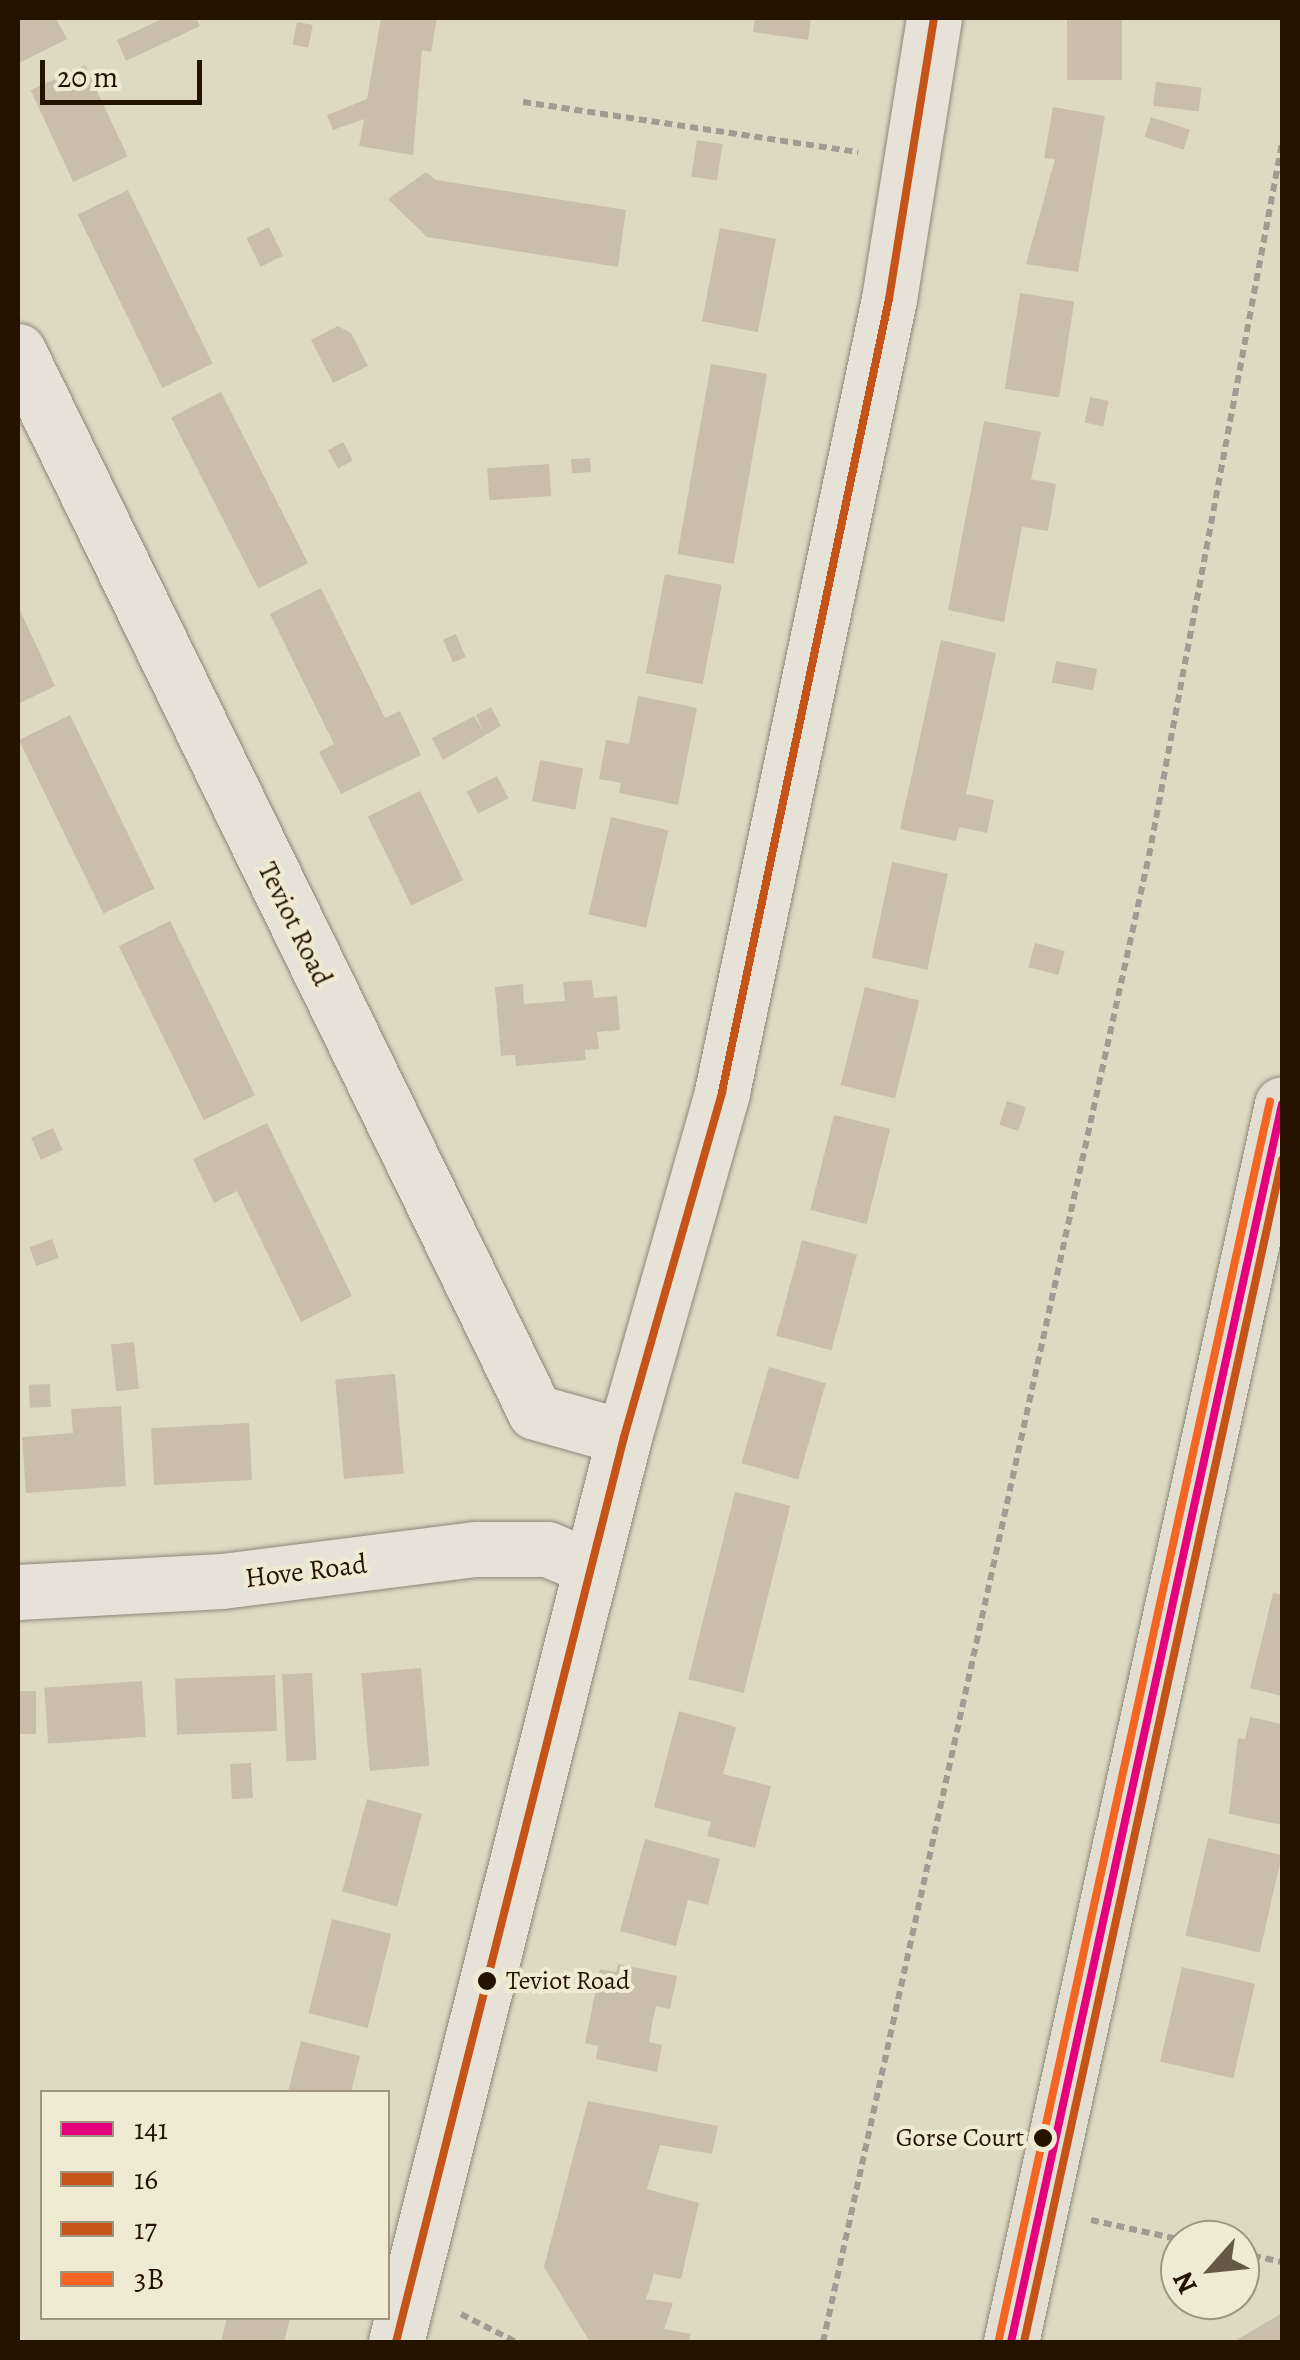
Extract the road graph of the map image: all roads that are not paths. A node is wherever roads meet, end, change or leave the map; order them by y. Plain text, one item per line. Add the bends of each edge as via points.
1 (934, 18) edge
2 (18, 351) edge
3 (1282, 1104) edge
4 (624, 1437) junction
5 (591, 1566) junction
6 (18, 1592) edge
7 (396, 2342) edge
8 (1011, 2342) edge

1 - 4 street via 889,299 722,1092
2 - 4 street, Teviot Road via 535,1412
3 - 8 main road
4 - 5 street
5 - 6 street, Hove Road via 547,1550 477,1549 222,1581
5 - 7 street

